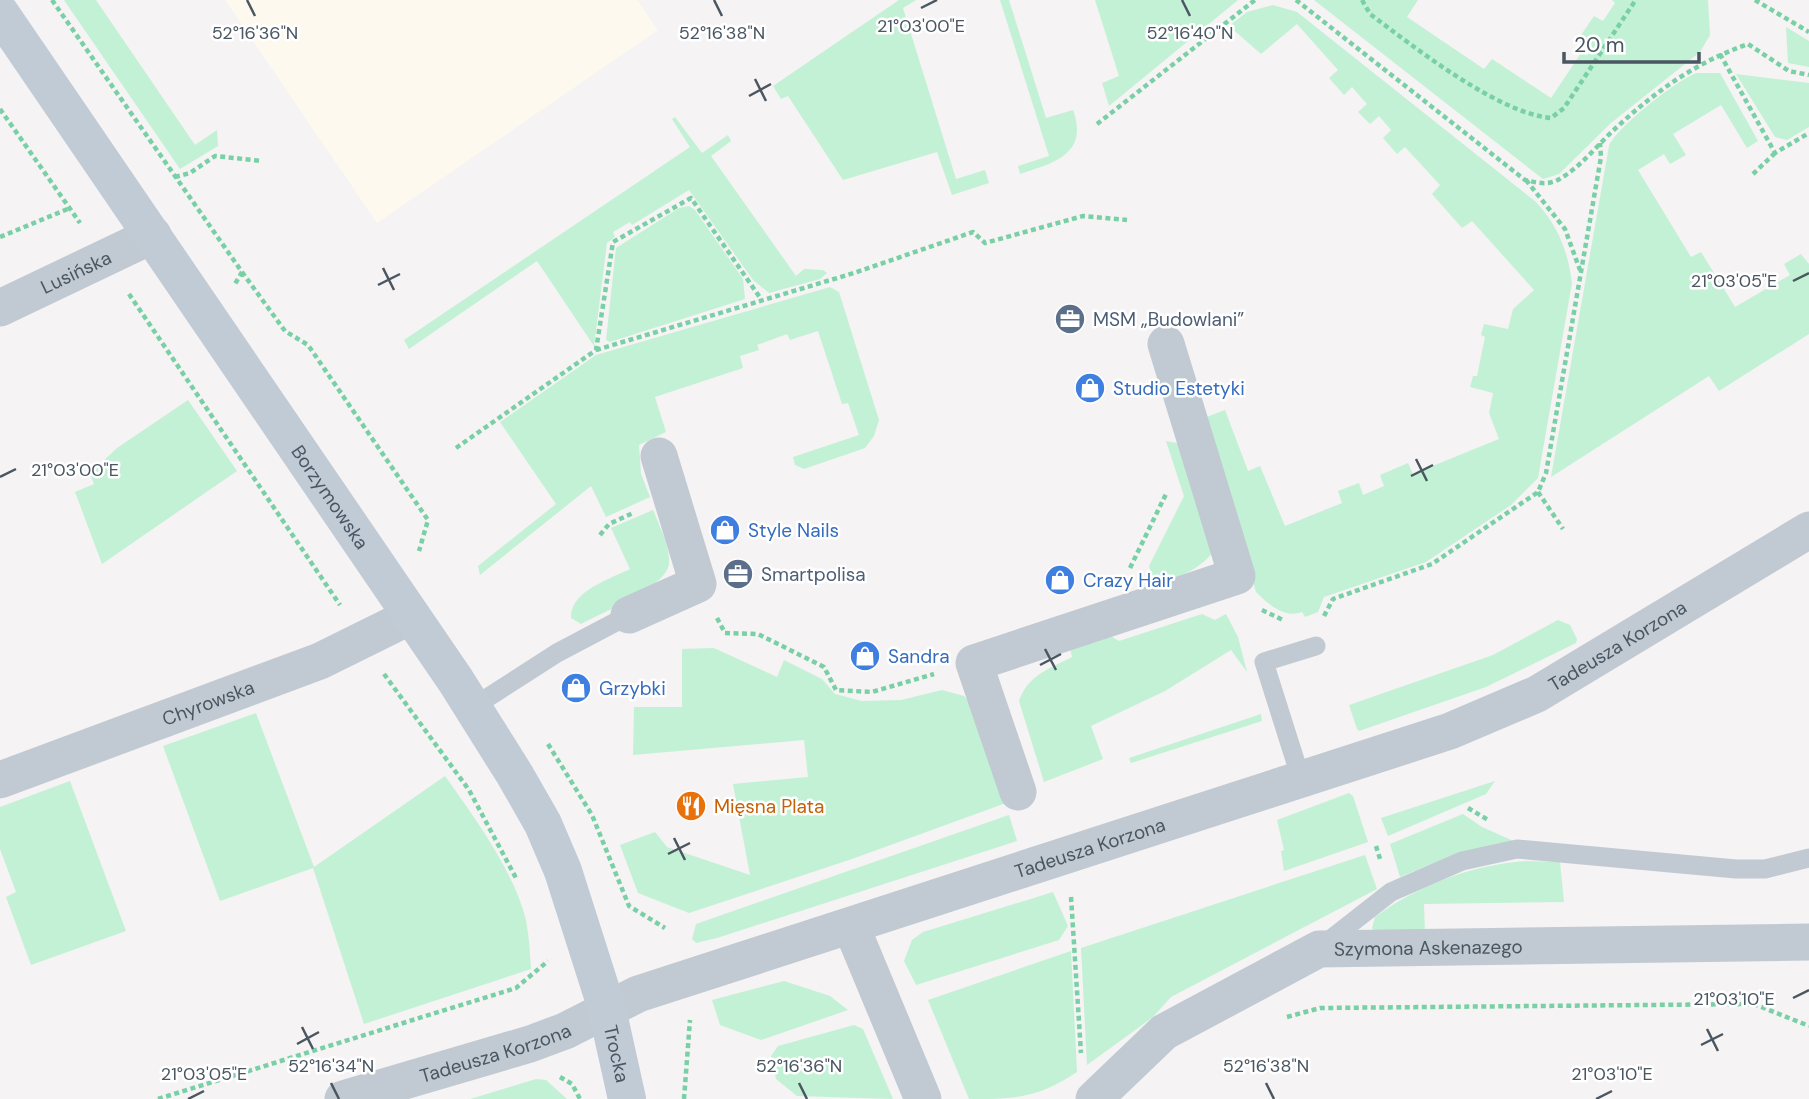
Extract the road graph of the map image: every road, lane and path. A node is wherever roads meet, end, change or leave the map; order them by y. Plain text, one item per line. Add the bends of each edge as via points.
1 (1255, 0) edge
2 (1296, 0) edge
3 (1362, 0) edge
4 (1635, 0) edge
5 (1755, 0) edge
6 (0, 13) edge
7 (1809, 32) edge
8 (1720, 54) junction
9 (1809, 75) edge
10 (0, 109) edge
11 (1097, 124) dead end
12 (1809, 133) edge
13 (1600, 143) junction
14 (1775, 153) junction
15 (262, 161) dead end
16 (1753, 174) dead end
17 (175, 177) dead end
18 (1525, 180) junction
19 (70, 208) junction
20 (1127, 220) dead end
21 (153, 235) junction
22 (0, 237) edge
23 (104, 260) junction
24 (242, 272) dead end
25 (1581, 273) junction
26 (761, 299) junction
27 (0, 308) edge
28 (1167, 344) dead end
29 (596, 350) junction
30 (456, 448) dead end
31 (659, 456) dead end
32 (1169, 488) dead end
33 (1538, 492) junction
34 (609, 524) dead end
35 (1563, 529) dead end
36 (1809, 530) edge
37 (600, 535) dead end
38 (418, 554) dead end
39 (698, 584) junction
40 (629, 615) joint
41 (411, 616) junction
42 (1105, 619) junction
43 (1315, 619) dead end
44 (361, 643) junction
45 (1316, 646) dead end
46 (974, 663) junction
47 (473, 707) junction
48 (1301, 779) junction
49 (0, 780) edge
50 (1018, 792) dead end
51 (1056, 858) junction
52 (1809, 858) edge
53 (617, 879) dead end
54 (521, 888) dead end
55 (851, 926) junction
56 (665, 928) dead end
57 (1809, 942) edge
58 (544, 948) dead end
59 (1319, 948) junction
60 (607, 1009) junction
61 (691, 1009) dead end
62 (1283, 1018) dead end
63 (1809, 1026) edge
64 (1081, 1060) dead end
65 (552, 1074) dead end
66 (158, 1099) edge
67 (343, 1099) edge
68 (580, 1099) edge
69 (627, 1099) edge
70 (684, 1099) edge
71 (923, 1099) edge
72 (1094, 1099) edge

1 - 11 path
2 - 18 path
3 - 4 path via 1370,14 1479,89 1551,118 1564,108
5 - 7 path
6 - 21 street, Borzymowska
8 - 9 path via 1748,44 1789,71
8 - 13 path via 1689,69
8 - 14 path
10 - 19 path
12 - 14 path
13 - 18 path via 1563,178 1541,184
13 - 25 path
14 - 16 path
15 - 17 path via 215,156
18 - 25 path via 1565,229
19 - 22 path
19 - 23 path
20 - 26 path via 1083,216 985,243 973,232
21 - 23 street, Lusińska
21 - 41 street, Borzymowska
23 - 27 street, Lusińska
23 - 44 path via 329,587
24 - 38 path via 285,331 307,345 428,520
25 - 33 path via 1546,473
26 - 29 path
26 - 29 path via 691,198 612,242
28 - 42 street via 1237,576
29 - 30 path
31 - 39 street
32 - 42 path
33 - 35 path
33 - 43 path via 1432,564 1333,599 1324,616
34 - 37 path
36 - 48 street, Tadeusza Korzona via 1537,694 1450,731
39 - 40 street
39 - 46 path via 725,633 758,634 824,667 836,690 872,692
40 - 47 lane
41 - 44 street, Chyrowska
41 - 47 street, Borzymowska
42 - 46 street
44 - 49 street, Chyrowska
44 - 54 path via 469,790
45 - 48 lane via 1264,662
46 - 50 street
47 - 60 street, Borzymowska via 543,824 573,895
48 - 51 street, Tadeusza Korzona
51 - 55 street, Tadeusza Korzona
51 - 64 path via 1072,898
52 - 59 lane via 1765,869 1735,869 1517,849 1462,862 1391,892
53 - 56 path via 629,906
55 - 60 street, Tadeusza Korzona via 638,994
55 - 71 street
57 - 59 street, Szymona Askenazego
58 - 66 path via 548,961 516,988
59 - 72 street, Szymona Askenazego via 1164,1032
60 - 67 street, Tadeusza Korzona via 521,1047
60 - 69 street, Trocka
61 - 70 path
62 - 63 path via 1320,1008 1754,1004
65 - 68 path via 572,1084

